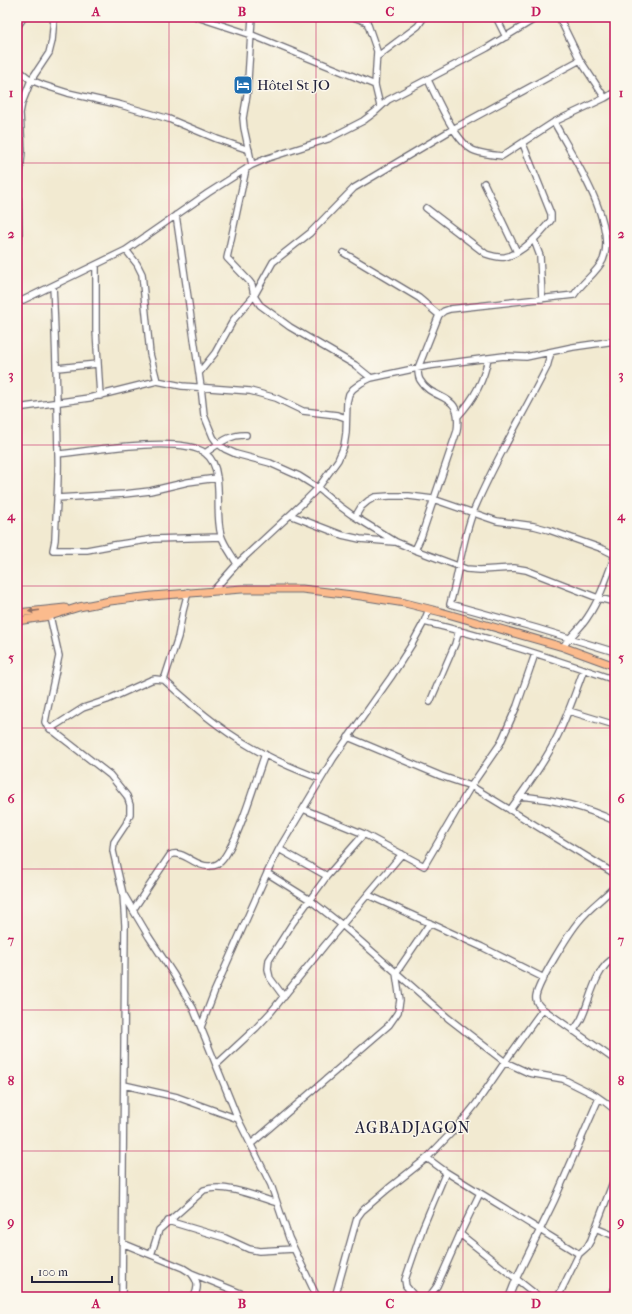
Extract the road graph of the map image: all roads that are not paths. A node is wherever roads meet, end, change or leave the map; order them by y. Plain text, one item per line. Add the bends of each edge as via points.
1 (24, 17) edge
2 (54, 17) edge
3 (197, 17) edge
4 (252, 17) edge
5 (353, 17) edge
6 (424, 17) edge
7 (496, 17) edge
8 (538, 17) edge
9 (560, 17) edge
10 (367, 19) edge
11 (17, 27) edge
12 (252, 35) junction
13 (506, 37) junction
14 (378, 56) junction
15 (580, 60) junction
16 (17, 69) edge
17 (31, 80) junction
18 (428, 80) junction
19 (375, 86) junction
20 (615, 92) edge
21 (605, 98) junction
22 (380, 106) junction
23 (554, 122) junction
24 (453, 129) junction
25 (523, 144) junction
26 (249, 150) junction
27 (252, 165) junction
28 (246, 169) junction
29 (484, 183) dead end
30 (426, 208) dead end
31 (176, 215) junction
32 (534, 240) junction
33 (17, 244) edge
34 (126, 250) junction
35 (517, 252) junction
36 (344, 254) dead end
37 (96, 265) junction
38 (53, 286) junction
39 (254, 296) junction
40 (542, 299) junction
41 (17, 304) edge
42 (439, 315) junction
43 (615, 341) edge
44 (551, 352) junction
45 (488, 358) junction
46 (97, 364) junction
47 (57, 368) junction
48 (418, 368) junction
49 (199, 373) junction
50 (371, 378) junction
51 (157, 382) junction
52 (201, 387) junction
53 (100, 396) junction
54 (58, 403) junction
55 (17, 408) edge
56 (458, 416) junction
57 (346, 418) junction
58 (246, 435) dead end
59 (218, 444) junction
60 (205, 453) junction
61 (58, 454) junction
62 (218, 478) junction
63 (318, 488) junction
64 (57, 498) junction
65 (434, 499) junction
66 (474, 512) junction
67 (290, 515) junction
68 (355, 517) junction
69 (221, 536) junction
70 (396, 542) junction
71 (415, 550) junction
72 (615, 555) edge
73 (237, 564) junction
74 (458, 566) junction
75 (213, 591) junction
76 (188, 592) junction
77 (598, 598) junction
78 (615, 602) edge
79 (79, 607) junction
80 (429, 609) junction
81 (17, 613) edge
82 (50, 616) junction
83 (17, 621) edge
84 (424, 622) junction
85 (459, 630) junction
86 (569, 638) junction
87 (563, 647) junction
88 (615, 652) edge
89 (535, 654) junction
90 (615, 666) edge
91 (615, 669) edge
92 (584, 670) junction
93 (613, 679) edge
94 (164, 680) junction
95 (430, 702) dead end
96 (569, 711) junction
97 (615, 725) edge
98 (50, 729) junction
99 (348, 737) junction
100 (265, 754) junction
101 (321, 779) junction
102 (471, 786) junction
103 (520, 796) junction
104 (303, 809) junction
105 (510, 810) junction
106 (615, 822) edge
107 (364, 834) junction
108 (279, 849) junction
109 (402, 854) junction
110 (267, 874) junction
111 (615, 874) edge
112 (327, 876) junction
113 (615, 886) edge
114 (123, 894) junction
115 (368, 895) junction
116 (310, 900) junction
117 (133, 910) junction
118 (430, 923) junction
119 (342, 924) junction
120 (615, 958) edge
121 (396, 973) junction
122 (544, 978) junction
123 (284, 997) junction
124 (543, 1009) junction
125 (201, 1027) junction
126 (574, 1031) junction
127 (615, 1060) edge
128 (504, 1062) junction
129 (216, 1065) junction
130 (124, 1085) junction
131 (599, 1098) junction
132 (615, 1110) edge
133 (238, 1119) junction
134 (251, 1144) junction
135 (427, 1158) junction
136 (446, 1172) junction
137 (615, 1177) edge
138 (480, 1193) junction
139 (276, 1203) junction
140 (168, 1221) junction
141 (595, 1228) junction
142 (540, 1229) junction
143 (460, 1234) junction
144 (615, 1236) edge
145 (122, 1243) junction
146 (294, 1249) junction
147 (151, 1254) junction
148 (579, 1254) junction
149 (191, 1273) junction
150 (516, 1279) junction
151 (615, 1289) edge
152 (122, 1297) edge
153 (194, 1297) edge
154 (250, 1297) edge
155 (317, 1297) edge
156 (334, 1297) edge
157 (415, 1297) edge
158 (429, 1297) edge
159 (509, 1297) edge
160 (539, 1297) edge
161 (558, 1297) edge
162 (608, 1297) edge

1 - 11 street
2 - 17 street via 49,53
3 - 12 street
4 - 12 street
5 - 10 street
6 - 14 street via 418,26
7 - 13 street
8 - 13 street
9 - 15 street
10 - 14 street
12 - 19 street
12 - 26 street via 243,118
13 - 18 street
14 - 19 street
15 - 21 street
15 - 24 street
16 - 17 street
17 - 26 street via 68,93 169,119
17 - 33 street via 20,113 22,151
18 - 22 street
18 - 24 street
19 - 22 street
20 - 21 street
21 - 23 street
22 - 27 street via 363,121 328,139
23 - 25 street
23 - 40 street via 593,194 604,226 606,250 597,269 574,295
24 - 25 street via 474,150 502,156
24 - 39 street via 354,188 310,233 273,262
25 - 32 street via 552,217
26 - 27 street
27 - 28 street
28 - 31 street
28 - 39 street via 227,258 249,280
29 - 35 street
30 - 35 street via 486,254 503,257
31 - 34 street
31 - 49 street
32 - 35 street
32 - 40 street via 540,256
34 - 37 street
34 - 51 street via 142,274 150,354
36 - 42 street via 419,298
37 - 38 street
37 - 46 street
38 - 41 street
38 - 47 street
39 - 49 street via 234,319 215,353
39 - 50 street via 260,305 290,327 356,365
40 - 42 street via 450,309
42 - 48 street
43 - 44 street
44 - 45 street
44 - 66 street via 547,367 496,462
45 - 48 street
45 - 56 street via 483,380 477,392
46 - 47 street
46 - 53 street
47 - 54 street
48 - 50 street
48 - 56 street via 423,384 452,403
49 - 52 street
50 - 57 street via 349,394
51 - 52 street
51 - 53 street
52 - 57 street via 260,394 276,398 303,411
52 - 59 street via 204,415
53 - 54 street
54 - 55 street
54 - 61 street
56 - 65 street via 457,431
57 - 63 street via 346,433 341,453
58 - 59 street via 232,435
59 - 60 street
59 - 63 street via 230,452 289,470
60 - 61 street via 187,446 164,444
60 - 62 street via 212,462
61 - 64 street
62 - 64 street via 150,491
62 - 69 street
63 - 67 street
63 - 68 street
64 - 69 street via 53,550 87,550 114,544
65 - 66 street
65 - 68 street via 409,496 375,497 361,507
65 - 71 street
66 - 72 street via 497,521 549,530
66 - 74 street
67 - 70 street via 342,535
67 - 73 street
68 - 70 street
69 - 73 street
70 - 71 street
71 - 74 street
72 - 77 street
73 - 75 street
74 - 77 street via 473,570 526,570
74 - 86 street via 450,604
75 - 76 main road
75 - 80 main road via 302,589 361,596
76 - 79 main road
76 - 94 street via 178,637
77 - 78 street
77 - 86 street via 586,620
79 -> 81 main road
79 - 82 main road
80 - 84 street
80 - 87 main road
82 - 83 main road
82 - 98 street via 59,656 46,720
84 - 85 street
84 - 99 street via 391,677
85 - 89 street
85 - 95 street
86 - 87 street
86 - 88 street
87 - 90 main road
89 - 92 street
89 - 102 street via 508,728
91 - 93 street
92 - 93 street
92 - 96 street
94 - 98 street via 151,680 83,708
94 - 100 street via 208,717
96 - 97 street
96 - 103 street via 548,754
98 - 114 street via 110,775 127,796 130,814 114,842 113,851
99 - 101 street
99 - 102 street
100 - 101 street
100 - 117 street via 242,822 222,860 207,867 179,854 170,855
101 - 104 street
102 - 105 street
102 - 109 street via 424,866
103 - 105 street
103 - 106 street via 569,804
104 - 107 street
104 - 108 street
105 - 111 street
107 - 109 street
107 - 112 street
108 - 110 street
108 - 112 street
109 - 115 street
110 - 116 street
110 - 125 street
112 - 116 street
113 - 122 street via 578,921
114 - 117 street
114 - 130 street
115 - 118 street
115 - 119 street
116 - 119 street
116 - 123 street via 269,960 270,978
117 - 125 street via 174,975
118 - 121 street
118 - 122 street
119 - 121 street
119 - 123 street
120 - 126 street via 608,962 591,990 584,1014
121 - 128 street
121 - 134 street via 400,1000 398,1012 389,1025
122 - 124 street via 536,998
123 - 129 street via 256,1028
124 - 126 street
124 - 128 street
125 - 129 street
126 - 127 street
128 - 131 street via 529,1073 563,1079
128 - 135 street via 460,1124
129 - 133 street
130 - 133 street via 177,1097
130 - 145 street
131 - 132 street
131 - 142 street
133 - 134 street
134 - 139 street via 271,1185
135 - 136 street
135 - 156 street via 362,1211 357,1218
136 - 138 street
136 - 157 street via 404,1280
137 - 141 street
138 - 142 street
138 - 143 street
139 - 140 street via 241,1192 212,1187 194,1197
139 - 146 street
140 - 146 street via 225,1238 249,1249
140 - 147 street via 160,1230
141 - 144 street
141 - 148 street via 587,1247
142 - 148 street
142 - 150 street
143 - 150 street
143 - 158 street via 437,1286
145 - 147 street
145 - 152 street
146 - 155 street
147 - 149 street
148 - 161 street
149 - 153 street via 198,1283
149 - 154 street
150 - 159 street
150 - 160 street
151 - 162 street

